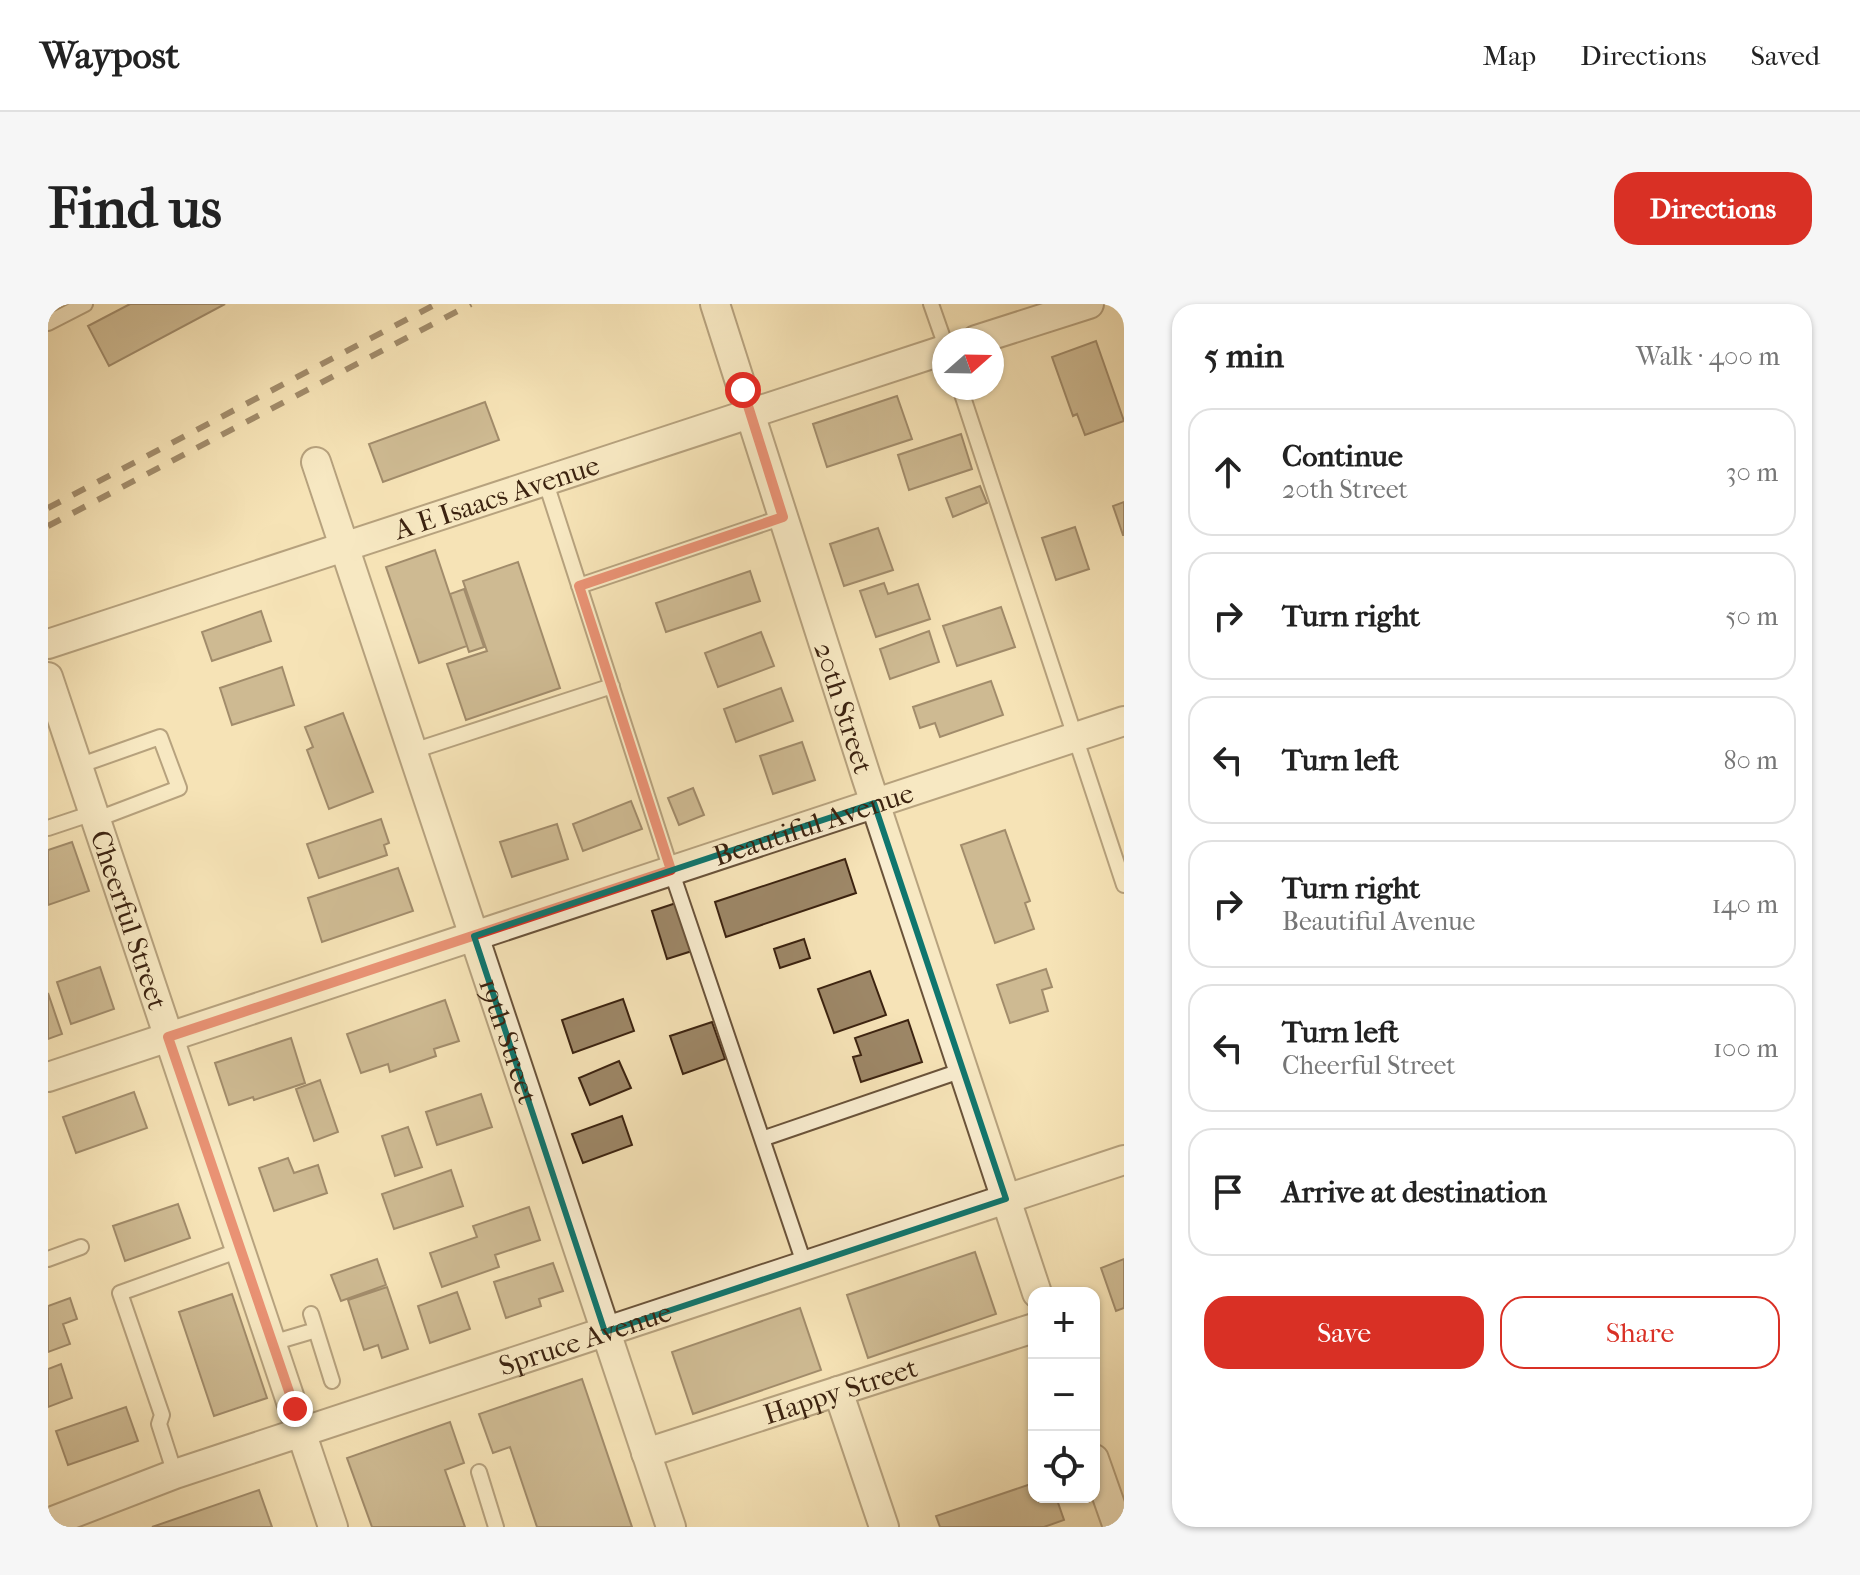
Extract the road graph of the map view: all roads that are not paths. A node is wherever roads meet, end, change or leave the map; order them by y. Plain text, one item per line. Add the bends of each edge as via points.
1 (85, 304) edge
2 (715, 304) edge
3 (931, 304) edge
4 (1089, 304) edge
5 (48, 323) edge
6 (939, 328) edge
7 (1004, 331) edge
8 (932, 354) edge
9 (964, 400) edge
10 (750, 412) junction
11 (316, 462) dead end
12 (545, 480) junction
13 (783, 517) junction
14 (344, 546) junction
15 (579, 586) junction
16 (48, 644) edge
17 (48, 677) edge
18 (612, 686) junction
19 (1124, 721) edge
20 (1074, 737) junction
21 (413, 751) junction
22 (78, 766) junction
23 (874, 803) junction
24 (94, 816) junction
25 (48, 828) edge
26 (671, 870) junction
27 (1124, 885) edge
28 (474, 936) junction
29 (168, 1037) junction
30 (963, 1070) junction
31 (48, 1077) edge
32 (762, 1139) junction
33 (1124, 1160) edge
34 (1006, 1199) junction
35 (81, 1247) dead end
36 (240, 1250) junction
37 (48, 1259) edge
38 (805, 1266) junction
39 (1035, 1287) edge
40 (311, 1314) dead end
41 (316, 1330) junction
42 (1028, 1330) edge
43 (605, 1332) junction
44 (272, 1343) junction
45 (332, 1381) dead end
46 (838, 1391) junction
47 (303, 1432) junction
48 (646, 1453) junction
49 (479, 1472) dead end
50 (175, 1474) junction
51 (1100, 1476) edge
52 (48, 1523) edge
53 (333, 1527) edge
54 (496, 1527) edge
55 (671, 1527) edge
56 (884, 1527) edge
57 (1118, 1527) edge

1 - 5 lane
2 - 10 street, 20th Street
3 - 6 lane
4 - 7 street
8 - 10 street, A E Isaacs Avenue
9 - 20 lane
10 - 12 street, A E Isaacs Avenue
10 - 13 street, 20th Street
11 - 14 street, 19th Street
12 - 14 street, A E Isaacs Avenue
12 - 15 lane
13 - 15 lane
13 - 23 street, 20th Street
14 - 16 street, A E Isaacs Avenue
14 - 21 street, 19th Street
15 - 18 lane
17 - 22 street, Cheerful Street
18 - 21 lane
18 - 26 lane
19 - 20 street, Beautiful Avenue
20 - 23 street, Beautiful Avenue
20 - 27 lane
21 - 28 street, 19th Street
22 - 24 street, Cheerful Street
22 - 24 lane via 160,737 179,788
23 - 26 street, Beautiful Avenue
23 - 30 street, 20th Street
24 - 25 lane
24 - 29 street, Cheerful Street
26 - 28 street, Beautiful Avenue
26 - 32 lane
28 - 29 street, Beautiful Avenue
28 - 43 street, 19th Street
29 - 31 street, Beautiful Avenue
29 - 36 street, Cheerful Street
30 - 32 lane
30 - 34 street, 20th Street
32 - 38 lane
33 - 34 street, Spruce Avenue
34 - 38 street, Spruce Avenue
34 - 39 street, 20th Street
35 - 37 lane
36 - 44 street, Cheerful Street
36 - 50 lane via 120,1293 162,1415 159,1424
38 - 43 street, Spruce Avenue
40 - 41 lane
41 - 44 lane
41 - 45 lane
42 - 46 street, Happy Street
43 - 47 street, Spruce Avenue
43 - 48 street, 19th Street
44 - 47 street, Cheerful Street
46 - 48 street, Happy Street
46 - 56 street
47 - 50 street, Spruce Avenue
47 - 53 street, Cheerful Street
48 - 55 street, 19th Street
49 - 54 lane
50 - 52 street, Spruce Avenue
51 - 57 street

